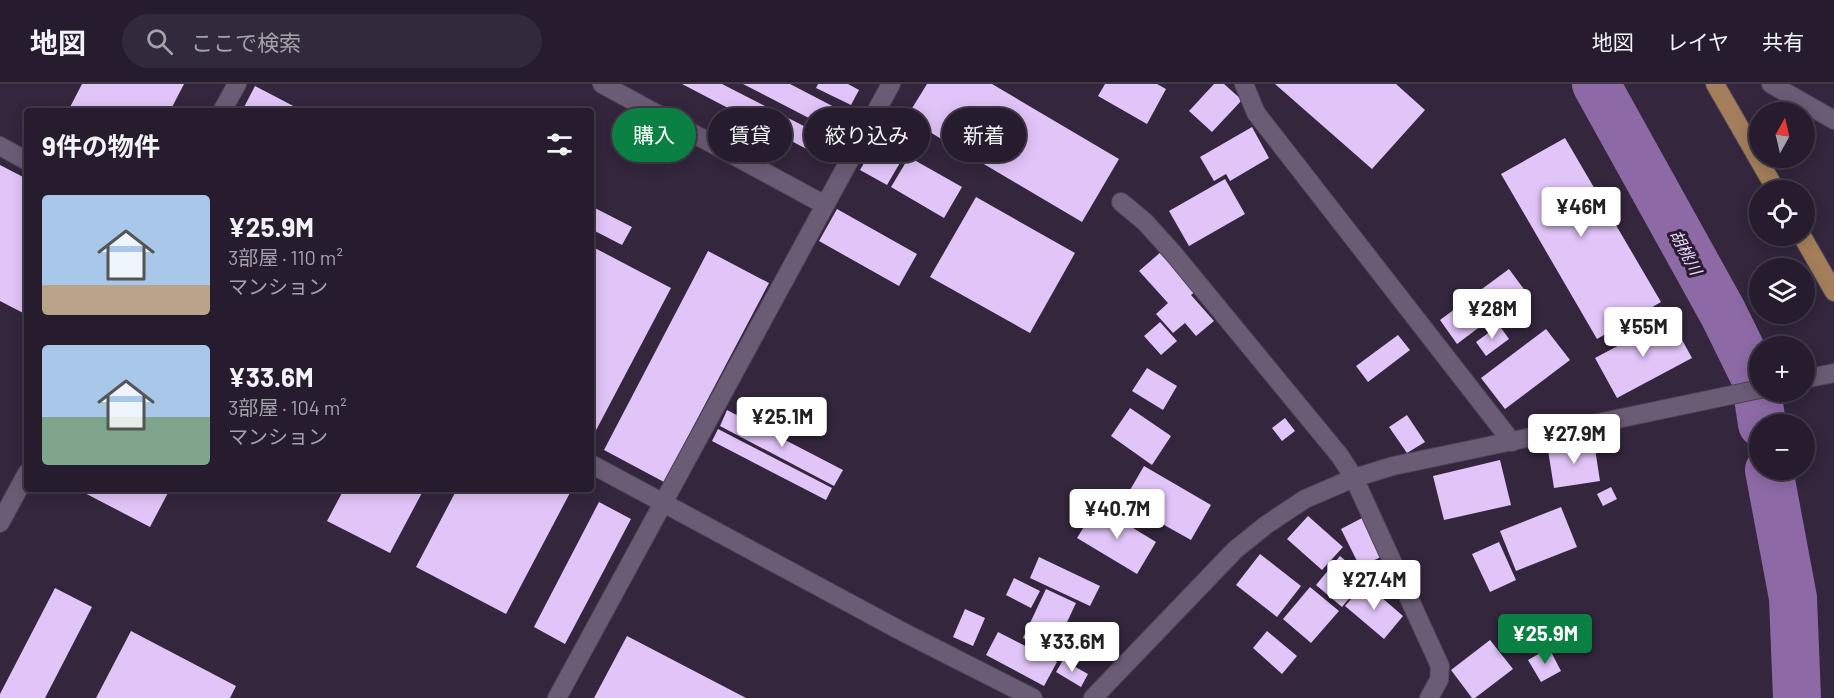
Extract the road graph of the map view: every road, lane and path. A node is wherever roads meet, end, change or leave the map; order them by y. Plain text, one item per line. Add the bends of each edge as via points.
1 (237, 84) edge
2 (602, 84) edge
3 (891, 84) edge
4 (1244, 84) edge
5 (1715, 84) edge
6 (1771, 84) edge
7 (224, 108) edge
8 (1834, 120) edge
9 (0, 146) edge
10 (24, 159) edge
11 (1770, 180) edge
12 (1121, 202) dead end
13 (825, 205) junction
14 (1808, 246) edge
15 (1834, 292) edge
16 (1834, 373) edge
17 (1815, 377) edge
18 (1749, 391) edge
19 (1512, 442) junction
20 (594, 466) edge
21 (1354, 478) junction
22 (24, 479) edge
23 (662, 502) junction
24 (0, 523) edge
25 (557, 698) edge
26 (1033, 698) edge
27 (1093, 698) edge
28 (1429, 698) edge

1 - 7 street
2 - 13 street
3 - 13 street
4 - 19 street via 1262,121
5 - 11 main road
6 - 8 street
9 - 10 street
12 - 21 street via 1173,253
13 - 23 street
14 - 15 main road
16 - 17 street
18 - 19 street
19 - 21 street
20 - 23 street
21 - 27 street via 1305,499 1235,550
21 - 28 street via 1440,666
22 - 24 street
23 - 25 street
23 - 26 street

